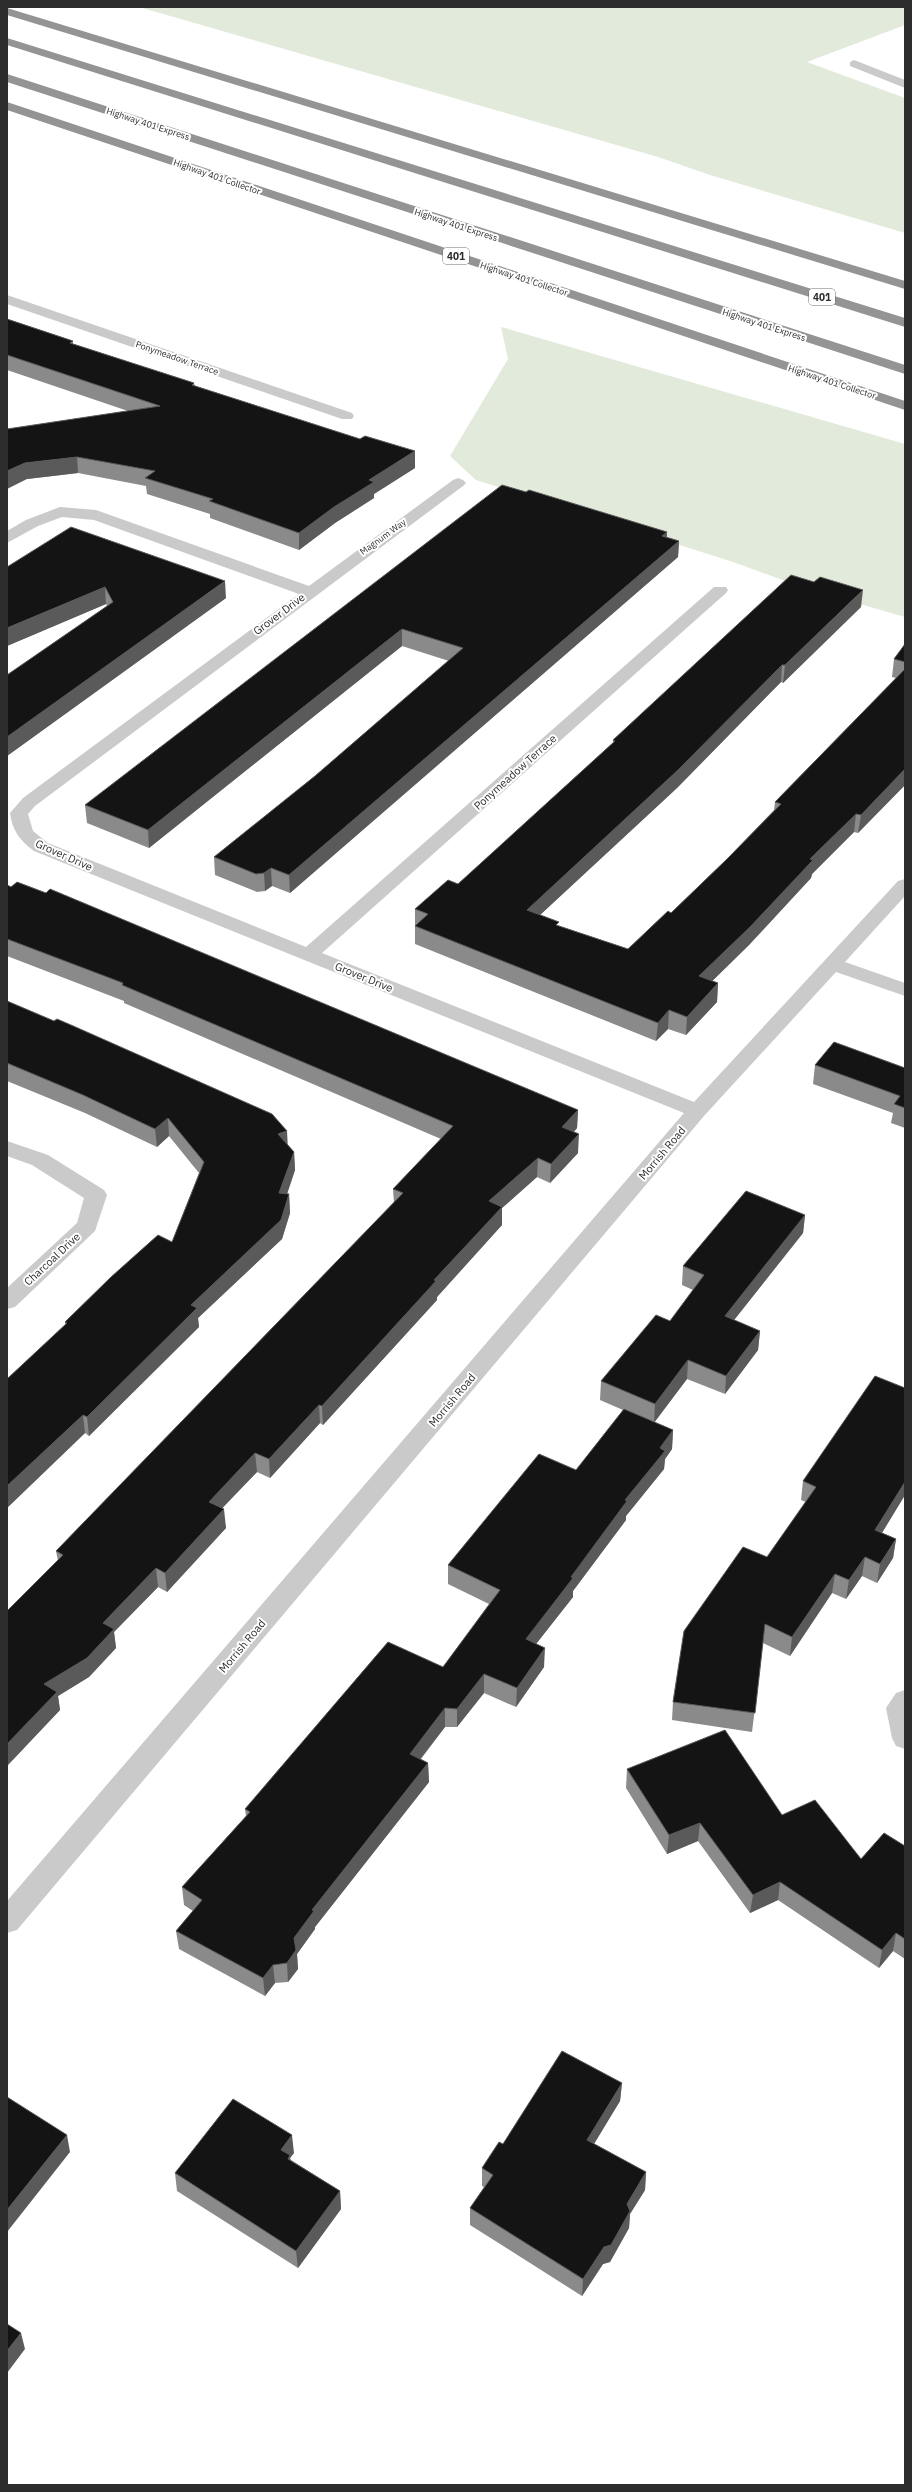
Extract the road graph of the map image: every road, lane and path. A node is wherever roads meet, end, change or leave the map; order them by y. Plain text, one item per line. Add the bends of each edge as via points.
1 (7, 11) edge
2 (7, 41) edge
3 (854, 64) dead end
4 (7, 78) edge
5 (905, 84) edge
6 (7, 106) edge
7 (905, 285) edge
8 (7, 299) edge
9 (905, 323) edge
10 (905, 370) edge
11 (905, 406) edge
12 (346, 416) dead end
13 (458, 483) dead end
14 (7, 538) edge
15 (720, 590) dead end
16 (309, 592) junction
17 (905, 886) edge
18 (309, 954) junction
19 (833, 964) junction
20 (905, 990) edge
21 (697, 1111) junction
22 (7, 1148) edge
23 (7, 1301) edge
24 (905, 1700) edge
25 (905, 1738) edge
26 (7, 1922) edge

1 - 7 highway
2 - 9 highway, 401
3 - 5 street
4 - 10 highway, Highway 401 Express
6 - 11 highway, Highway 401 Collector / 401
8 - 12 street, Ponymeadow Terrace
13 - 16 street, Magnum Way
14 - 16 street, Grover Drive via 32,523 60,512 96,514
15 - 18 street, Ponymeadow Terrace
16 - 18 street, Grover Drive via 29,802 19,813 19,825 29,838 41,847
17 - 19 street, Morrish Road
18 - 21 street, Grover Drive
19 - 20 street
19 - 21 street, Morrish Road
21 - 26 street, Morrish Road
22 - 23 street, Charcoal Drive via 40,1160 96,1195 87,1226
24 - 25 street via 899,1708

